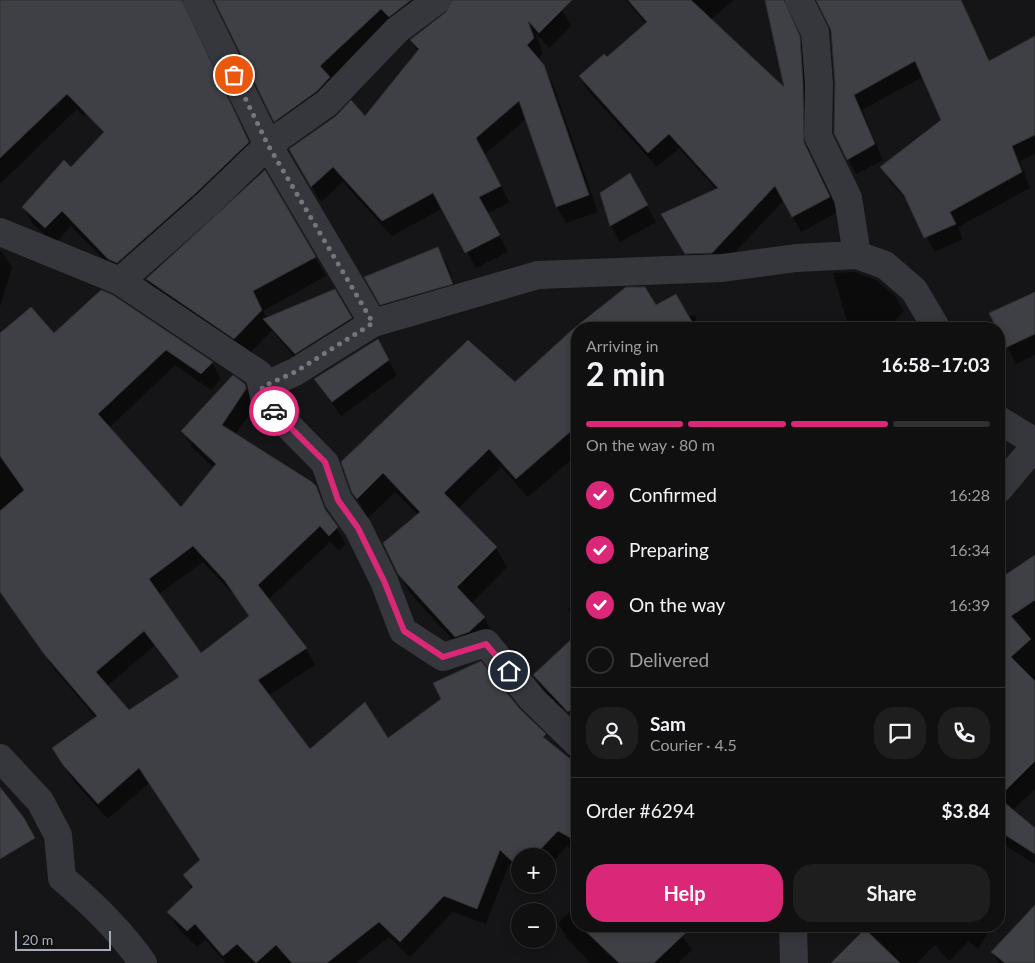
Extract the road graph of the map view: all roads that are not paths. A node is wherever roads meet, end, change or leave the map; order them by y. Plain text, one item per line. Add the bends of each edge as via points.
1 (197, 0) edge
2 (438, 0) edge
3 (798, 0) edge
4 (268, 145) junction
5 (0, 232) edge
6 (857, 255) junction
7 (120, 282) junction
8 (933, 322) edge
9 (373, 323) junction
10 (262, 387) junction
11 (1005, 424) edge
12 (1035, 442) edge
13 (1035, 446) edge
14 (1005, 482) edge
15 (571, 736) edge
16 (0, 758) edge
17 (792, 932) edge
18 (143, 963) edge
19 (794, 963) edge

1 - 4 street
2 - 4 street via 396,30 328,103
3 - 6 street via 815,32 818,136 848,198
4 - 7 street
4 - 9 street
5 - 7 street
6 - 8 street via 885,265 914,290
6 - 9 street via 796,258 722,268 538,275
7 - 10 street via 259,374
9 - 10 street via 295,372
10 - 15 street via 265,402 325,462 338,500 358,528 404,631 443,657 486,644 532,699
11 - 12 street
13 - 14 street
16 - 18 street via 40,801 58,836 62,878 121,932
17 - 19 street

